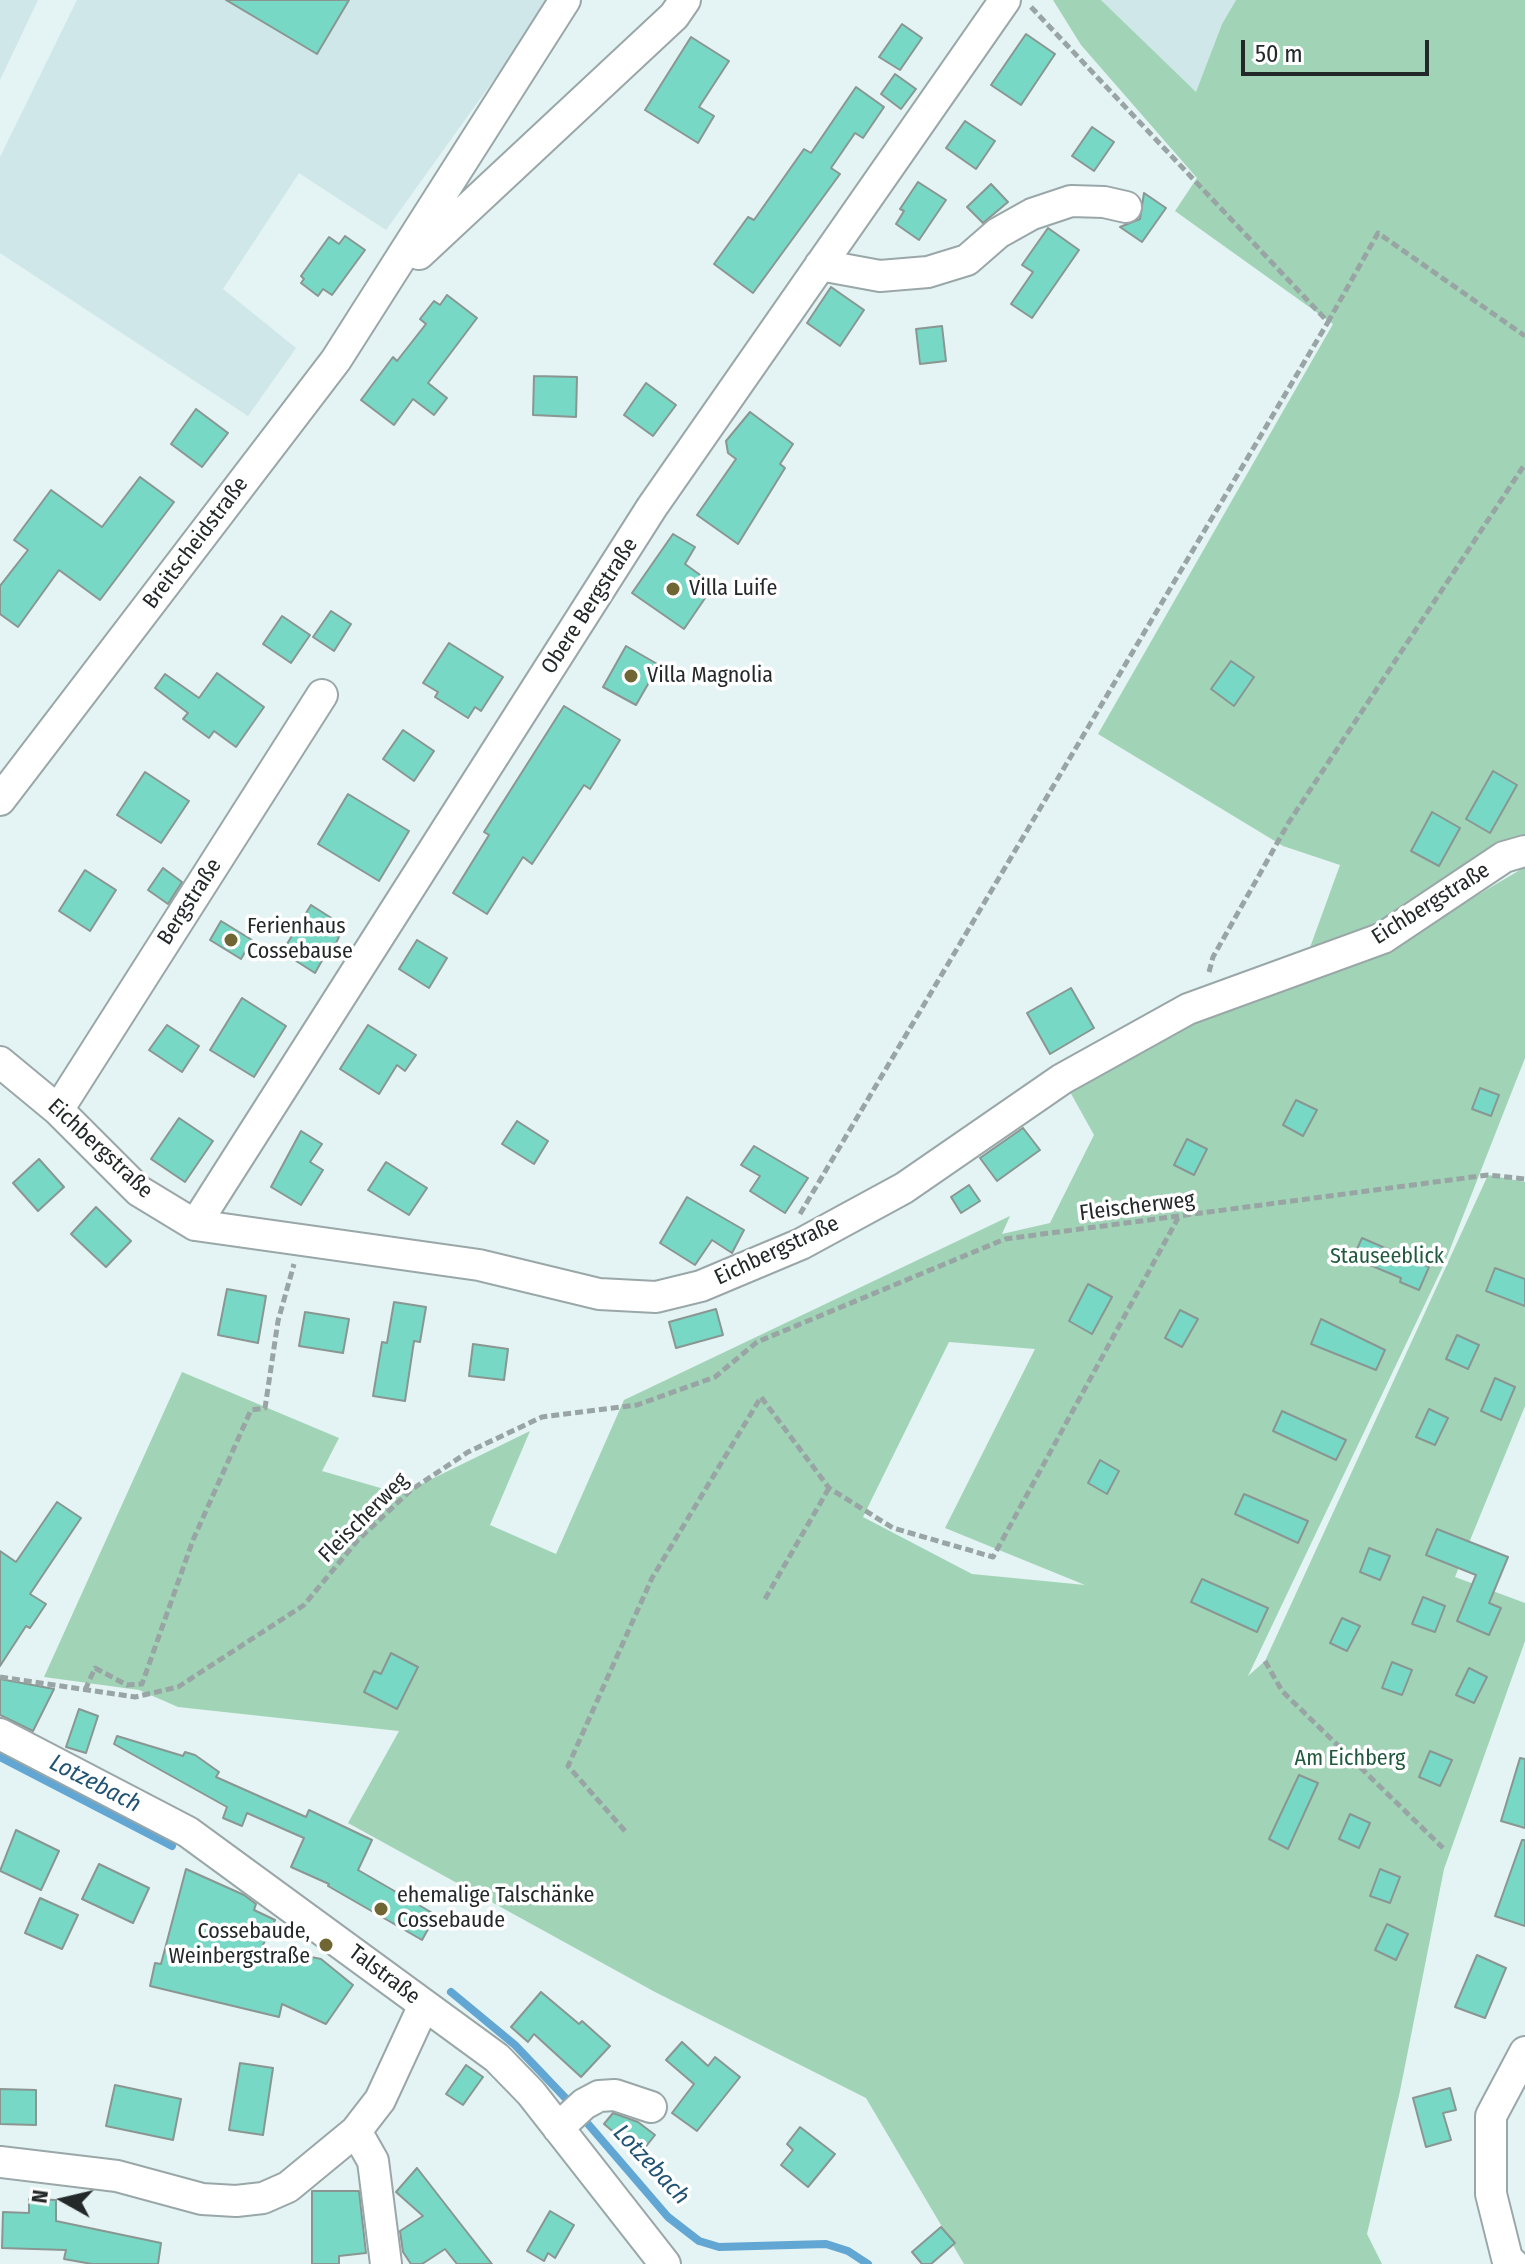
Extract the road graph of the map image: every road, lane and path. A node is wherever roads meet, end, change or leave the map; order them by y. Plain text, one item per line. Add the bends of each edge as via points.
1 (565, 0) edge
2 (685, 0) edge
3 (1005, 0) edge
4 (1025, 0) edge
5 (1126, 207) dead end
6 (820, 265) junction
7 (388, 282) junction
8 (1328, 322) junction
9 (1525, 336) edge
10 (1525, 464) edge
11 (322, 695) dead end
12 (0, 800) edge
13 (1525, 851) edge
14 (1201, 1004) junction
15 (0, 1062) edge
16 (58, 1110) junction
17 (1525, 1179) edge
18 (1178, 1218) junction
19 (195, 1225) junction
20 (301, 1240) junction
21 (790, 1249) junction
22 (829, 1488) junction
23 (765, 1599) dead end
24 (1265, 1661) dead end
25 (0, 1677) edge
26 (85, 1690) junction
27 (0, 1734) edge
28 (625, 1831) dead end
29 (1443, 1848) dead end
30 (424, 2005) junction
31 (1525, 2052) edge
32 (651, 2107) dead end
33 (569, 2118) junction
34 (356, 2131) junction
35 (0, 2162) edge
36 (386, 2264) edge
37 (665, 2264) edge
38 (1513, 2264) edge

1 - 7 street, Breitscheidstraße
2 - 7 street, Breitscheidstraße via 674,16
3 - 6 street, Obere Bergstraße
4 - 8 path
5 - 6 street via 1071,201 998,233 967,260 928,272 880,276
6 - 19 street, Obere Bergstraße via 652,507
7 - 12 street, Breitscheidstraße via 336,360
8 - 9 path via 1378,233
8 - 21 path via 800,1213
10 - 14 path via 1289,822 1213,957
11 - 16 street, Bergstraße
13 - 14 street, Eichbergstraße via 1504,857 1383,938
14 - 21 street, Eichbergstraße via 1062,1079 904,1188
15 - 16 street, Eichbergstraße
16 - 19 street, Eichbergstraße via 139,1191
17 - 18 path, Fleischerweg via 1488,1175
18 - 22 path via 993,1557 893,1528
18 - 26 path, Fleischerweg via 1005,1239 757,1342 715,1377 637,1405 542,1417 468,1452 411,1490 358,1540 304,1605 178,1687 135,1697
19 - 20 street, Eichbergstraße
20 - 21 street, Eichbergstraße via 479,1265 599,1294 656,1297 701,1286
20 - 26 path via 278,1321 265,1408 251,1410 193,1540 142,1684 127,1685 95,1668
22 - 23 path
22 - 28 path via 761,1397 652,1578 568,1766
24 - 29 path via 1282,1691
25 - 26 path, Fleischerweg
27 - 30 street, Talstraße via 188,1832
30 - 33 street, Talstraße
30 - 34 street via 380,2100
31 - 38 street via 1491,2116 1491,2194
32 - 33 street via 615,2095 599,2096
33 - 37 street, Talstraße
34 - 35 street via 288,2187 263,2198 236,2201 202,2199 102,2174
34 - 36 street via 373,2161

